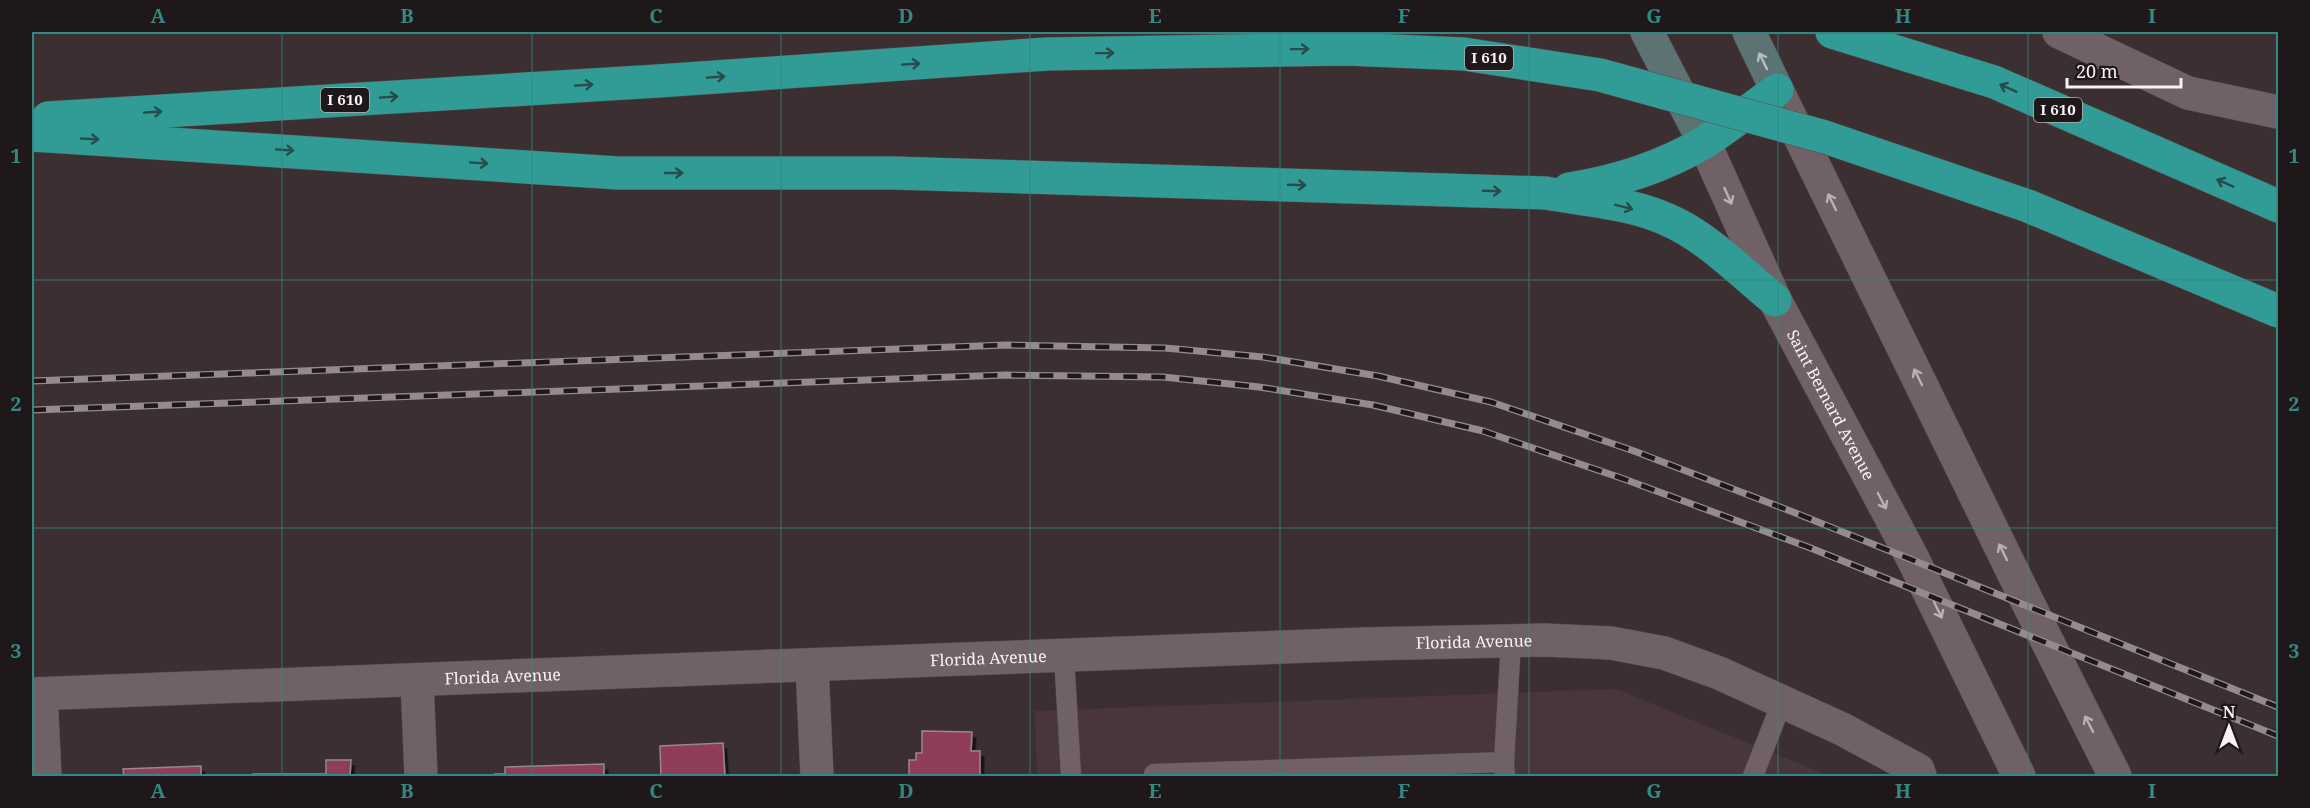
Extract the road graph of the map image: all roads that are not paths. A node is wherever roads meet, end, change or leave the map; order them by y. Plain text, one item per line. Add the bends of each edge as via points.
1 (1647, 32) edge
2 (1749, 32) edge
3 (1832, 32) edge
4 (2059, 32) edge
5 (1777, 90) junction
6 (2278, 112) edge
7 (32, 119) edge
8 (32, 135) edge
9 (1704, 142) junction
10 (1546, 193) junction
11 (2278, 206) edge
12 (1775, 300) junction
13 (2278, 311) edge
14 (1511, 641) junction
15 (1064, 656) junction
16 (812, 666) junction
17 (417, 680) junction
18 (36, 694) edge
19 (1782, 702) junction
20 (1504, 769) edge
21 (1919, 773) edge
22 (45, 777) edge
23 (421, 777) edge
24 (817, 777) edge
25 (1071, 777) edge
26 (1155, 777) edge
27 (1753, 777) edge
28 (2019, 777) edge
29 (2115, 777) edge

1 - 9 main road, Saint Bernard Avenue
5 -> 2 main road
11 -> 3 highway, I 610 via 1994,82
4 - 6 street via 2188,93
5 - 9 highway
29 -> 5 street
7 -> 13 highway, I 610, bridge via 1047,54 1347,49 1464,54 1600,75 1825,137 2028,206
8 -> 10 highway via 618,173 893,173
9 - 10 highway via 1642,171 1601,184
9 -> 12 street, Saint Bernard Avenue
10 -> 12 highway via 1621,206 1668,220 1698,238
12 -> 28 street, Saint Bernard Avenue via 1912,557
14 - 15 street, Florida Avenue
14 - 19 street, Florida Avenue via 1611,643 1664,653
14 - 20 lane
15 - 16 street, Florida Avenue
15 - 25 lane
16 - 17 street, Florida Avenue
16 - 24 street
17 - 18 street, Florida Avenue
17 - 23 street
18 - 22 street
19 - 21 street, Florida Avenue via 1842,729
19 - 27 lane
20 - 26 lane via 1154,774

